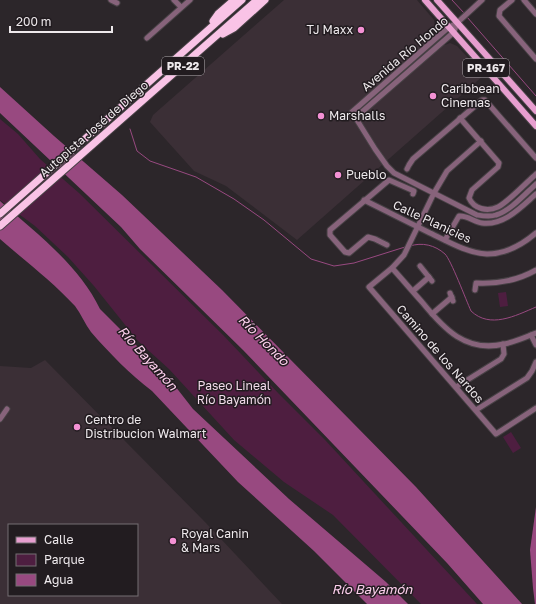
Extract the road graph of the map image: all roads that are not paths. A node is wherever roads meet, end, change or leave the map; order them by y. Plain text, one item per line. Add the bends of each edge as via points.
1 (111, 0) edge
2 (174, 0) edge
3 (190, 0) edge
4 (234, 0) edge
5 (242, 0) edge
6 (247, 0) edge
7 (252, 0) edge
8 (257, 0) edge
9 (266, 0) edge
10 (425, 0) edge
11 (437, 0) edge
12 (482, 0) edge
13 (512, 0) edge
14 (524, 0) edge
15 (117, 3) dead end
16 (181, 7) junction
17 (536, 14) edge
18 (460, 20) junction
19 (451, 29) junction
20 (205, 32) junction
21 (147, 38) dead end
22 (213, 39) junction
23 (197, 53) junction
24 (536, 59) edge
25 (536, 111) edge
26 (355, 118) junction
27 (460, 118) junction
28 (102, 124) junction
29 (536, 126) edge
30 (481, 141) junction
31 (536, 158) edge
32 (407, 169) dead end
33 (536, 174) edge
34 (536, 184) edge
35 (434, 193) junction
36 (413, 194) dead end
37 (536, 194) edge
38 (531, 198) junction
39 (364, 200) junction
40 (536, 204) edge
41 (0, 214) edge
42 (0, 226) edge
43 (417, 227) junction
44 (536, 233) edge
45 (445, 240) junction
46 (387, 245) dead end
47 (420, 266) dead end
48 (392, 268) junction
49 (536, 270) edge
50 (475, 290) dead end
51 (413, 291) junction
52 (452, 297) dead end
53 (432, 314) junction
54 (534, 334) edge
55 (503, 344) junction
56 (536, 346) edge
57 (536, 362) edge
58 (456, 387) junction
59 (536, 408) edge
60 (7, 409) dead end
61 (476, 410) junction
62 (0, 420) edge

1 - 15 street
2 - 16 street
3 - 16 street
4 - 20 highway via 218,14
5 - 20 highway, Autopista José de Diego / PR-22
6 - 28 highway via 128,105
7 - 23 highway via 210,37
8 - 22 highway, Autopista José de Diego / PR-22
9 - 22 highway via 234,28
10 - 19 main road, PR-167
11 - 18 main road, PR-167
12 - 18 street, Avenida Río Hondo
13 - 24 street via 500,10 499,16
14 - 17 street
16 - 21 street
18 - 19 street, Avenida Río Hondo
18 - 25 main road, PR-167
19 - 26 street, Avenida Río Hondo
19 - 26 street, Avenida Río Hondo via 352,112
19 - 29 main road, PR-167
20 - 28 highway, Autopista José de Diego / PR-22
22 - 23 highway, Autopista José de Diego / PR-22
23 - 42 highway, Autopista José de Diego / PR-22
26 - 35 street via 394,173
27 - 30 street
27 - 31 street via 480,100 485,100
27 - 32 street via 413,158
28 - 41 highway, Autopista José de Diego / PR-22
30 - 33 street via 499,165 472,190 469,198 472,204 489,210 499,206
30 - 35 street via 447,171
34 - 35 street via 508,209 497,215 487,216 477,215
35 - 43 street
36 - 39 street via 414,192 388,180
37 - 38 street
38 - 40 street
38 - 45 street via 510,216 495,223 482,223 459,216
39 - 43 street, Calle Planicies
39 - 46 street via 330,230 330,235 345,252 349,253 368,237 375,238 379,244
43 - 45 street, Calle Planicies
43 - 48 street via 404,256
44 - 45 street, Calle Planicies via 523,244 502,252 487,254 474,252
47 - 51 street via 431,279
48 - 51 street
48 - 58 street, Camino de los Nardos via 369,287
49 - 50 street via 510,281 476,283
51 - 53 street
52 - 53 street
53 - 55 street via 447,330 462,339 482,345
54 - 55 street
54 - 56 street
55 - 58 street via 504,354 501,359
57 - 61 street via 527,378
58 - 61 street, Camino de los Nardos
59 - 61 street, Camino de los Nardos via 496,434
60 - 62 street

